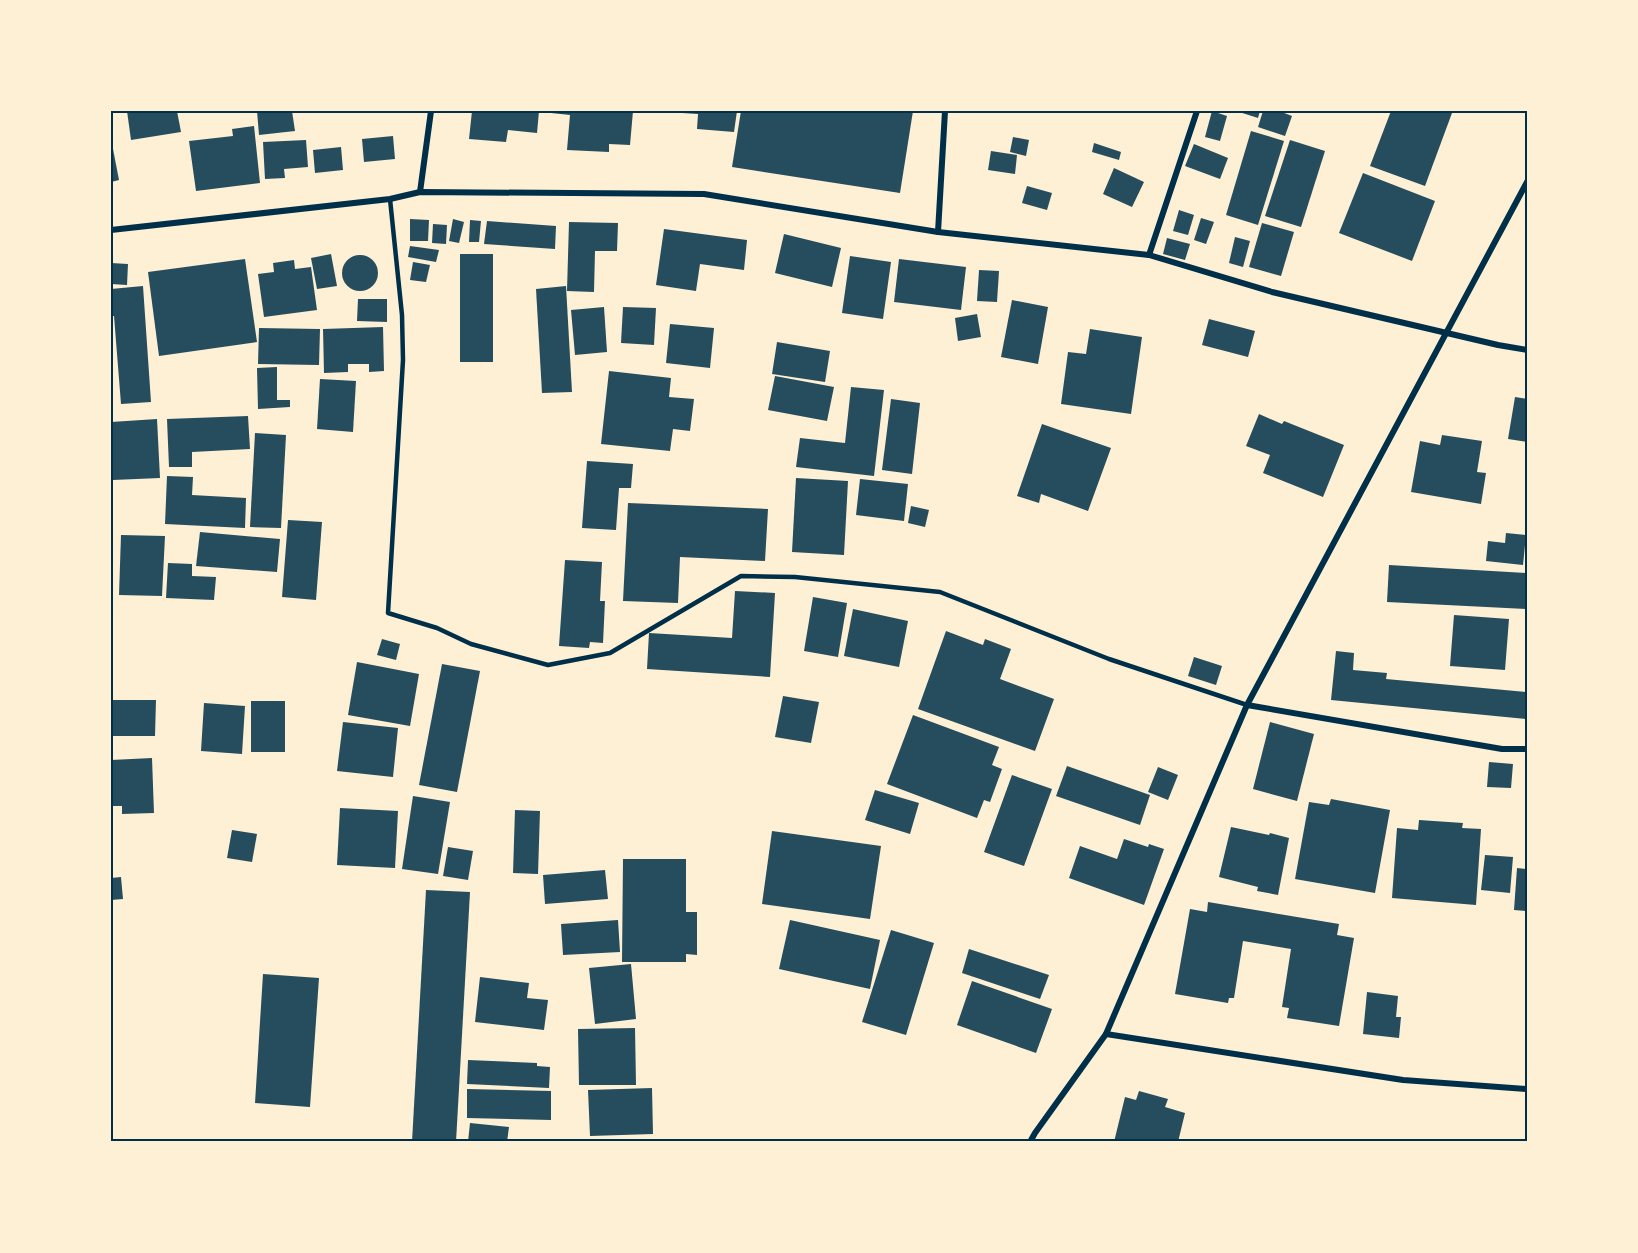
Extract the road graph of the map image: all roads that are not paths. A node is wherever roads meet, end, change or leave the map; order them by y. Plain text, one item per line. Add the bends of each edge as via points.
1 (430, 111) edge
2 (945, 111) edge
3 (1197, 111) edge
4 (1527, 182) edge
5 (420, 192) junction
6 (390, 199) junction
7 (111, 230) edge
8 (938, 232) junction
9 (1149, 255) junction
10 (1445, 332) junction
11 (1527, 350) edge
12 (1247, 705) junction
13 (1527, 749) edge
14 (1106, 1034) junction
15 (1527, 1089) edge
16 (1030, 1142) edge

1 - 5 street
2 - 8 street
3 - 9 street
4 - 10 street
5 - 6 street
5 - 8 street via 704,194
6 - 7 street
6 - 12 lane via 403,360 388,613 437,628 471,644 548,665 610,653 741,576 795,577 940,592 1109,659
8 - 9 street
9 - 10 street via 1272,292
10 - 11 street
10 - 12 street
12 - 13 street
12 - 14 street
14 - 15 street via 1404,1080
14 - 16 street

